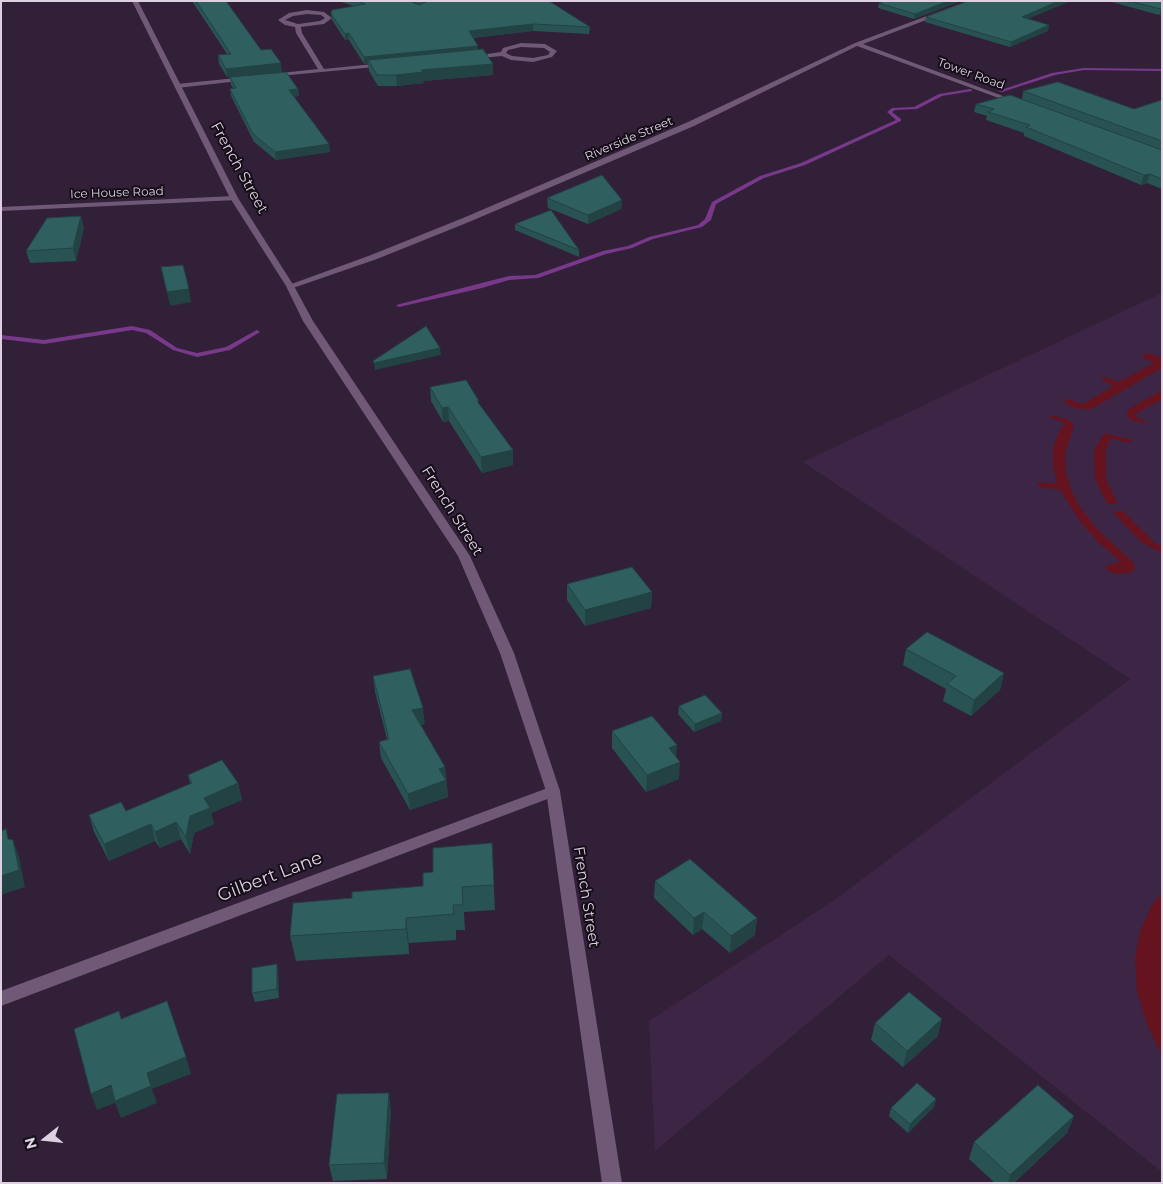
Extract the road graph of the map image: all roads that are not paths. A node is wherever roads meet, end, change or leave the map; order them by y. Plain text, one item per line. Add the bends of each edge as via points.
1 (135, 1) edge
2 (973, 1) edge
3 (298, 26) junction
4 (857, 44) junction
5 (503, 54) junction
6 (465, 57) edge
7 (389, 64) edge
8 (322, 71) junction
9 (264, 77) edge
10 (254, 78) edge
11 (177, 86) junction
12 (1028, 107) edge
13 (234, 198) junction
14 (1, 208) edge
15 (290, 286) junction
16 (553, 791) junction
17 (1, 999) edge
18 (612, 1183) edge

1 - 11 street, French Street
2 - 4 street, Riverside Street
3 - 3 street via 322,23 329,18 322,13 307,12 291,14 281,20
3 - 8 street
4 - 12 street, Tower Road
4 - 15 street, Riverside Street via 691,124 493,209 374,257
5 - 5 street via 505,49 520,45 544,46 554,51 550,56 533,60
5 - 6 street
7 - 8 street
8 - 9 street
10 - 11 street
11 - 13 street, French Street
13 - 14 street, Ice House Road
13 - 15 street, French Street
15 - 16 street, French Street via 308,321 464,556 507,653
16 - 17 street, Gilbert Lane
16 - 18 street, French Street

